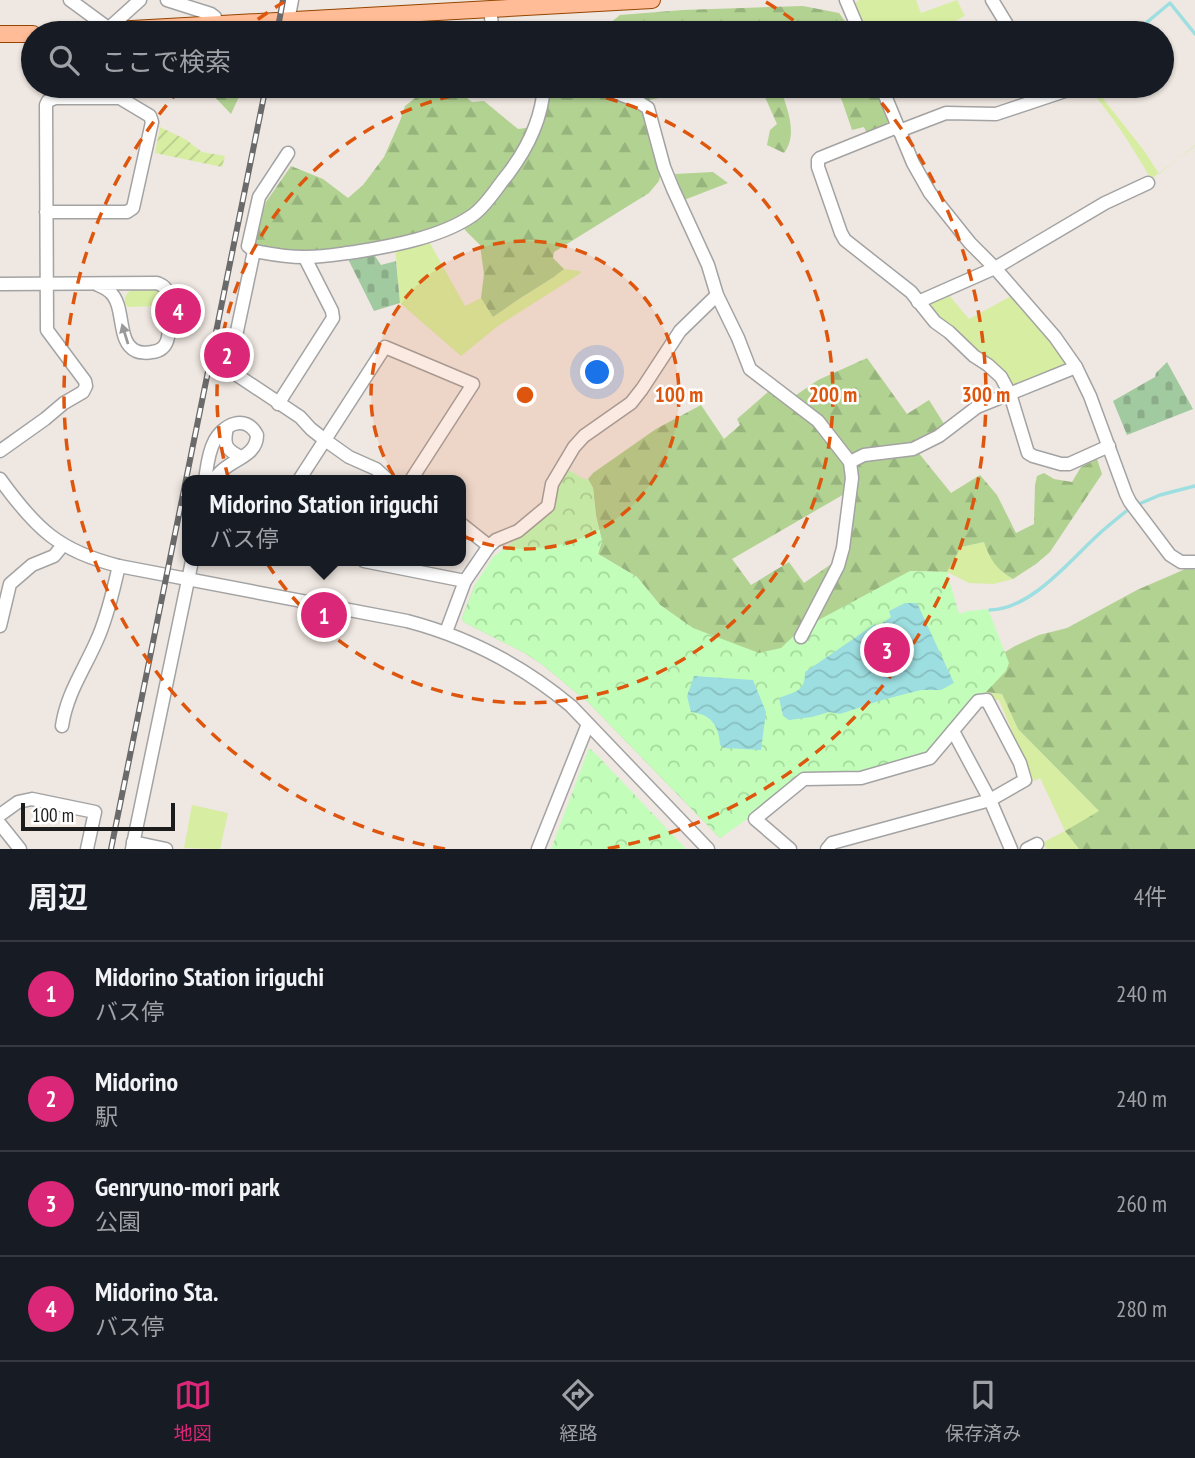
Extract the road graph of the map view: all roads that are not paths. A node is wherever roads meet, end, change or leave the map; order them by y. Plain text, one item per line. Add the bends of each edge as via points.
1 (70, 0) edge
2 (140, 0) edge
3 (167, 0) edge
4 (292, 0) edge
5 (652, 0) edge
6 (846, 0) edge
7 (992, 0) edge
8 (498, 6) edge
9 (99, 21) edge
10 (122, 21) edge
11 (215, 21) edge
12 (288, 21) joint
13 (855, 21) edge
14 (1005, 21) edge
15 (0, 34) edge
16 (21, 34) edge
17 (53, 98) edge
18 (128, 98) edge
19 (543, 98) edge
20 (628, 98) edge
21 (886, 98) edge
22 (1045, 98) edge
23 (898, 129) junction
24 (288, 153) dead end
25 (1148, 183) dead end
26 (46, 212) junction
27 (254, 251) junction
28 (305, 258) junction
29 (995, 268) junction
30 (131, 283) junction
31 (0, 284) edge
32 (47, 284) junction
33 (96, 284) junction
34 (717, 295) junction
35 (117, 300) junction
36 (918, 302) junction
37 (1076, 367) junction
38 (1010, 394) junction
39 (278, 404) junction
40 (227, 428) junction
41 (325, 440) junction
42 (1109, 446) junction
43 (0, 451) edge
44 (241, 457) junction
45 (850, 462) junction
46 (206, 475) edge
47 (217, 475) edge
48 (302, 475) edge
49 (383, 475) edge
50 (414, 475) edge
51 (0, 480) edge
52 (466, 528) edge
53 (64, 545) junction
54 (489, 546) junction
55 (1195, 562) edge
56 (119, 566) junction
57 (191, 566) edge
58 (389, 566) edge
59 (189, 579) junction
60 (465, 581) junction
61 (0, 626) edge
62 (446, 632) junction
63 (801, 638) dead end
64 (588, 724) junction
65 (62, 726) dead end
66 (953, 731) junction
67 (990, 800) junction
68 (0, 815) edge
69 (0, 824) edge
70 (133, 845) edge
71 (20, 849) edge
72 (87, 849) edge
73 (166, 849) edge
74 (538, 849) edge
75 (708, 849) edge
76 (790, 849) edge
77 (827, 849) edge
78 (1011, 849) edge

1 - 9 street
2 - 10 street
3 - 11 street via 211,14
4 - 12 street
5 - 8 main road
6 - 13 street
7 - 14 street
8 - 12 main road
15 - 16 main road
17 - 26 street via 46,105
18 - 26 street via 152,122 133,208 127,212
19 - 28 street via 523,155 474,214 439,232 397,245
20 - 34 street via 648,108 668,178
21 - 23 street
22 - 23 street via 996,114 946,113
23 - 29 street via 930,193
23 - 36 street via 820,158 818,167 845,240 900,282
24 - 27 street via 259,197 248,246
25 - 29 street
26 - 32 street
27 - 28 street
27 - 39 street via 230,369
28 - 39 street via 333,318
29 - 36 street
29 - 37 street
30 - 33 street
30 - 35 street
30 -> 35 street via 158,283 167,291 166,345 150,352 128,345
31 - 32 street
32 - 33 street
32 - 43 street via 47,330 86,386
33 - 35 street
34 - 45 street via 750,369 818,421
34 - 54 street via 680,331 631,403 574,447 552,484 548,506 518,531
36 - 38 street via 935,323 989,365
37 - 38 street
37 - 42 street
38 - 42 street via 1032,456 1069,464
38 - 45 street via 977,407 913,449 864,455
39 - 41 street
40 - 44 street via 226,445
40 - 44 street via 245,423 257,435 255,447
40 - 46 street via 212,445
41 - 48 street
41 - 49 street
41 - 50 street via 385,347 473,384
42 - 55 street via 1126,494 1170,555 1181,562
44 - 47 street
45 - 63 street via 844,548
51 - 53 street via 32,519
52 - 54 street
53 - 56 street
53 - 61 street via 10,584
54 - 60 street
56 - 59 street
56 - 65 street via 108,611 73,686
57 - 59 street
58 - 60 street
59 - 62 street via 382,615
59 - 70 street
60 - 62 street
62 - 64 street via 515,665 553,691
64 - 74 street
64 - 75 street
66 - 67 street
66 - 67 street via 978,701 987,700 1025,780
66 - 76 street via 930,758 861,778 804,779 755,819
67 - 77 street
67 - 78 street
68 - 72 street via 18,802 32,799 95,812
69 - 71 street
70 - 73 street

